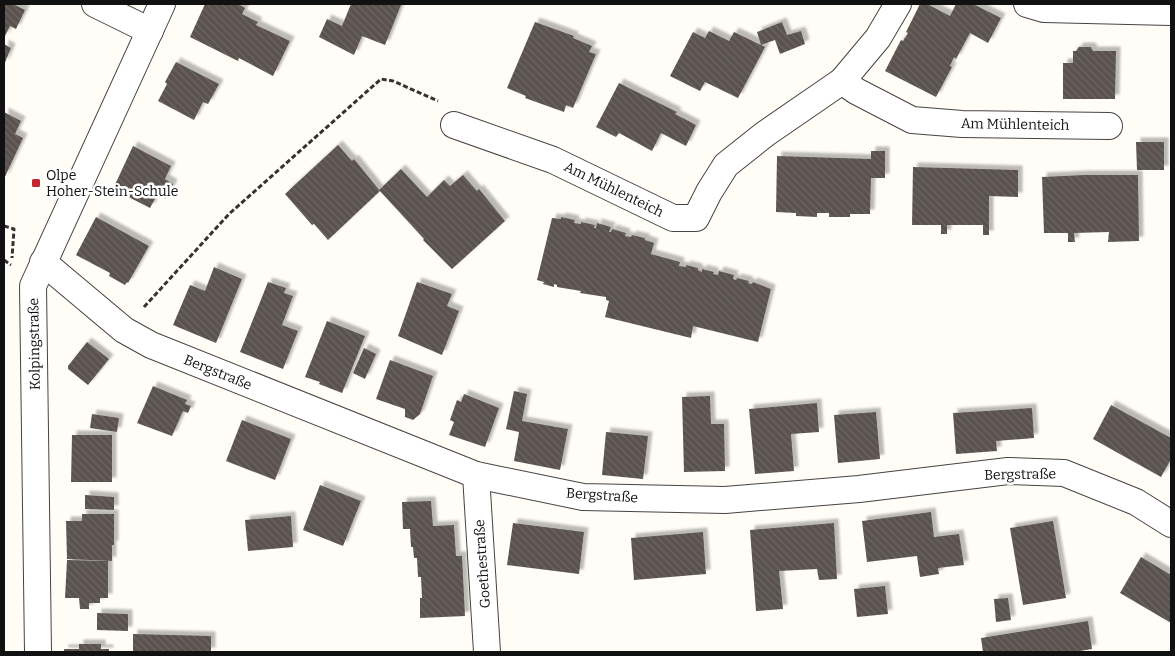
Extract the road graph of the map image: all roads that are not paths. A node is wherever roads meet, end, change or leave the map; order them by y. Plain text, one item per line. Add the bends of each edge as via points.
1 (95, 4) edge
2 (162, 4) edge
3 (898, 4) edge
4 (1027, 4) edge
5 (1171, 12) edge
6 (150, 31) junction
7 (842, 80) junction
8 (454, 124) road end
9 (1109, 126) dead end
10 (44, 262) junction
11 (476, 475) junction
12 (1171, 524) edge
13 (38, 652) edge
14 (487, 652) edge

1 - 6 street
2 - 6 street, Kolpingstraße
3 - 7 street, Am Mühlenteich via 878,38
4 - 5 street via 1044,10
6 - 10 street, Kolpingstraße
7 - 8 street, Am Mühlenteich via 726,165 696,218 673,218 553,160
7 - 9 street, Am Mühlenteich via 856,91 912,120
10 - 11 street, Bergstraße via 124,330 151,345
10 - 13 street, Kolpingstraße via 33,286
11 - 12 street, Bergstraße via 584,497 725,500 1008,472 1064,473 1136,502
11 - 14 street, Goethestraße

